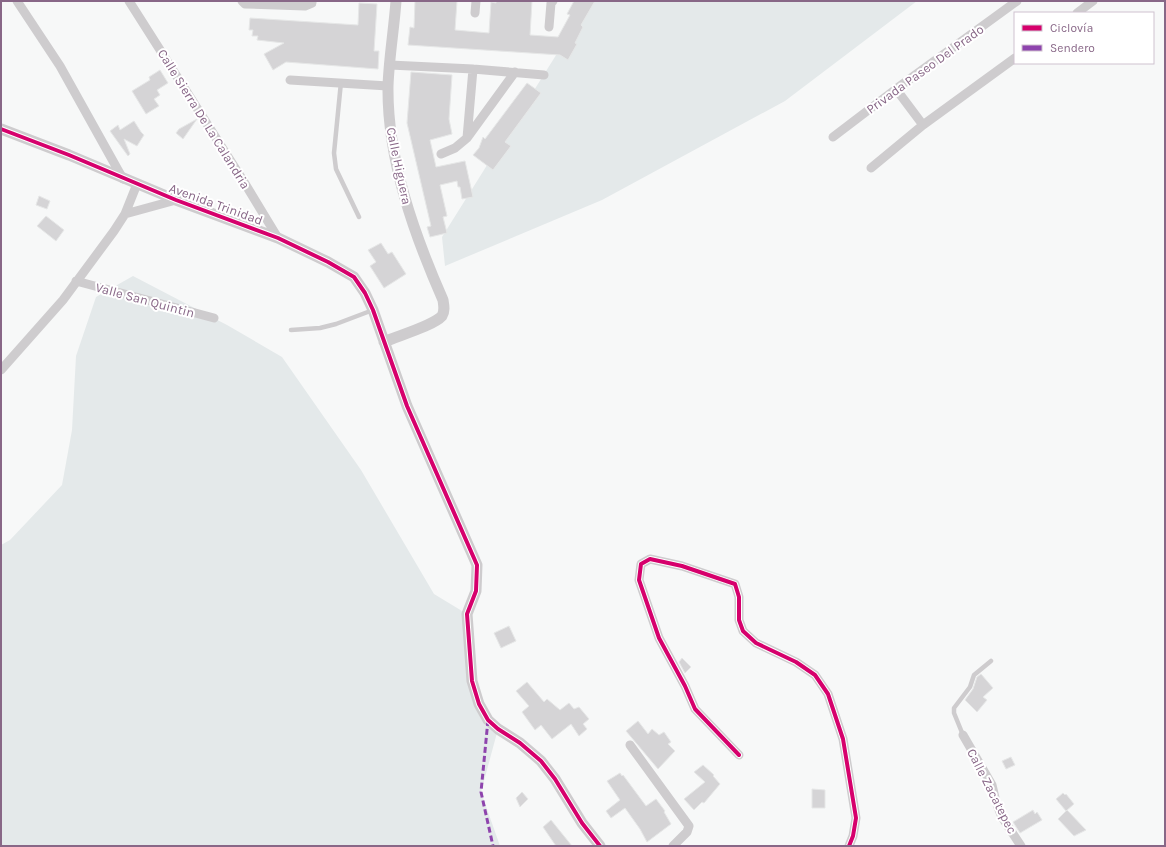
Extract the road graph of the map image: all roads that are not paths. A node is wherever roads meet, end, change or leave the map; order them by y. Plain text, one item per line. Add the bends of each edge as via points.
1 (17, 1) edge
2 (129, 1) edge
3 (242, 1) edge
4 (312, 1) edge
5 (396, 1) edge
6 (476, 1) edge
7 (1017, 1) edge
8 (1093, 1) edge
9 (552, 2) edge
10 (1078, 12) edge
11 (475, 13) dead end
12 (549, 27) dead end
13 (1014, 59) edge
14 (390, 65) junction
15 (473, 69) junction
16 (515, 72) junction
17 (544, 75) dead end
18 (290, 80) dead end
19 (341, 82) junction
20 (388, 86) junction
21 (896, 89) junction
22 (923, 125) junction
23 (1, 129) edge
24 (833, 137) dead end
25 (467, 138) junction
26 (441, 154) dead end
27 (871, 168) dead end
28 (123, 179) junction
29 (137, 184) junction
30 (176, 200) junction
31 (125, 214) junction
32 (359, 217) dead end
33 (278, 238) junction
34 (76, 281) junction
35 (373, 310) junction
36 (214, 318) dead end
37 (291, 330) dead end
38 (384, 342) junction
39 (1, 370) edge
40 (991, 661) dead end
41 (963, 735) joint
42 (630, 745) dead end
43 (739, 755) dead end
44 (600, 846) edge
45 (673, 846) edge
46 (850, 846) edge
47 (1021, 846) edge

1 - 28 street via 60,66
2 - 33 street, Calle Sierra De La Calandria
3 - 4 street via 245,4 305,6
5 - 14 street, Calle Higuera
6 - 11 street
7 - 21 street, Privada Paseo Del Prado
8 - 10 street
9 - 12 street
13 - 22 street
14 - 15 street
14 - 20 street, Calle Higuera
15 - 16 street
15 - 25 street
16 - 17 street
16 - 25 street
18 - 19 street
19 - 20 street
19 - 32 lane via 334,153 336,170
20 - 38 street, Calle Higuera via 396,160 413,225 445,308 442,315 432,323
21 - 22 street
21 - 24 street, Privada Paseo Del Prado
22 - 27 street
23 - 28 street, Avenida Trinidad
25 - 26 street via 455,148
28 - 29 street, Avenida Trinidad
29 - 30 street, Avenida Trinidad
29 - 31 street
30 - 31 street
30 - 33 street, Avenida Trinidad
31 - 34 street
33 - 35 street, Avenida Trinidad via 354,277
34 - 36 street, Valle San Quintin
34 - 39 street via 63,300
35 - 37 lane via 320,328
35 - 38 street, Avenida Trinidad
38 - 44 street, Avenida Trinidad via 407,406 477,565 476,590 467,614 472,681 479,704 488,720 541,761
40 - 41 lane via 974,675 970,687 954,708
41 - 47 street, Calle Zacatepec via 992,785 1002,817
42 - 45 street via 689,826 687,832
43 - 46 street via 695,709 659,638 639,580 640,564 650,559 682,566 735,584 739,597 739,620 743,631 756,643 796,662 815,675 828,694 843,739 856,818

